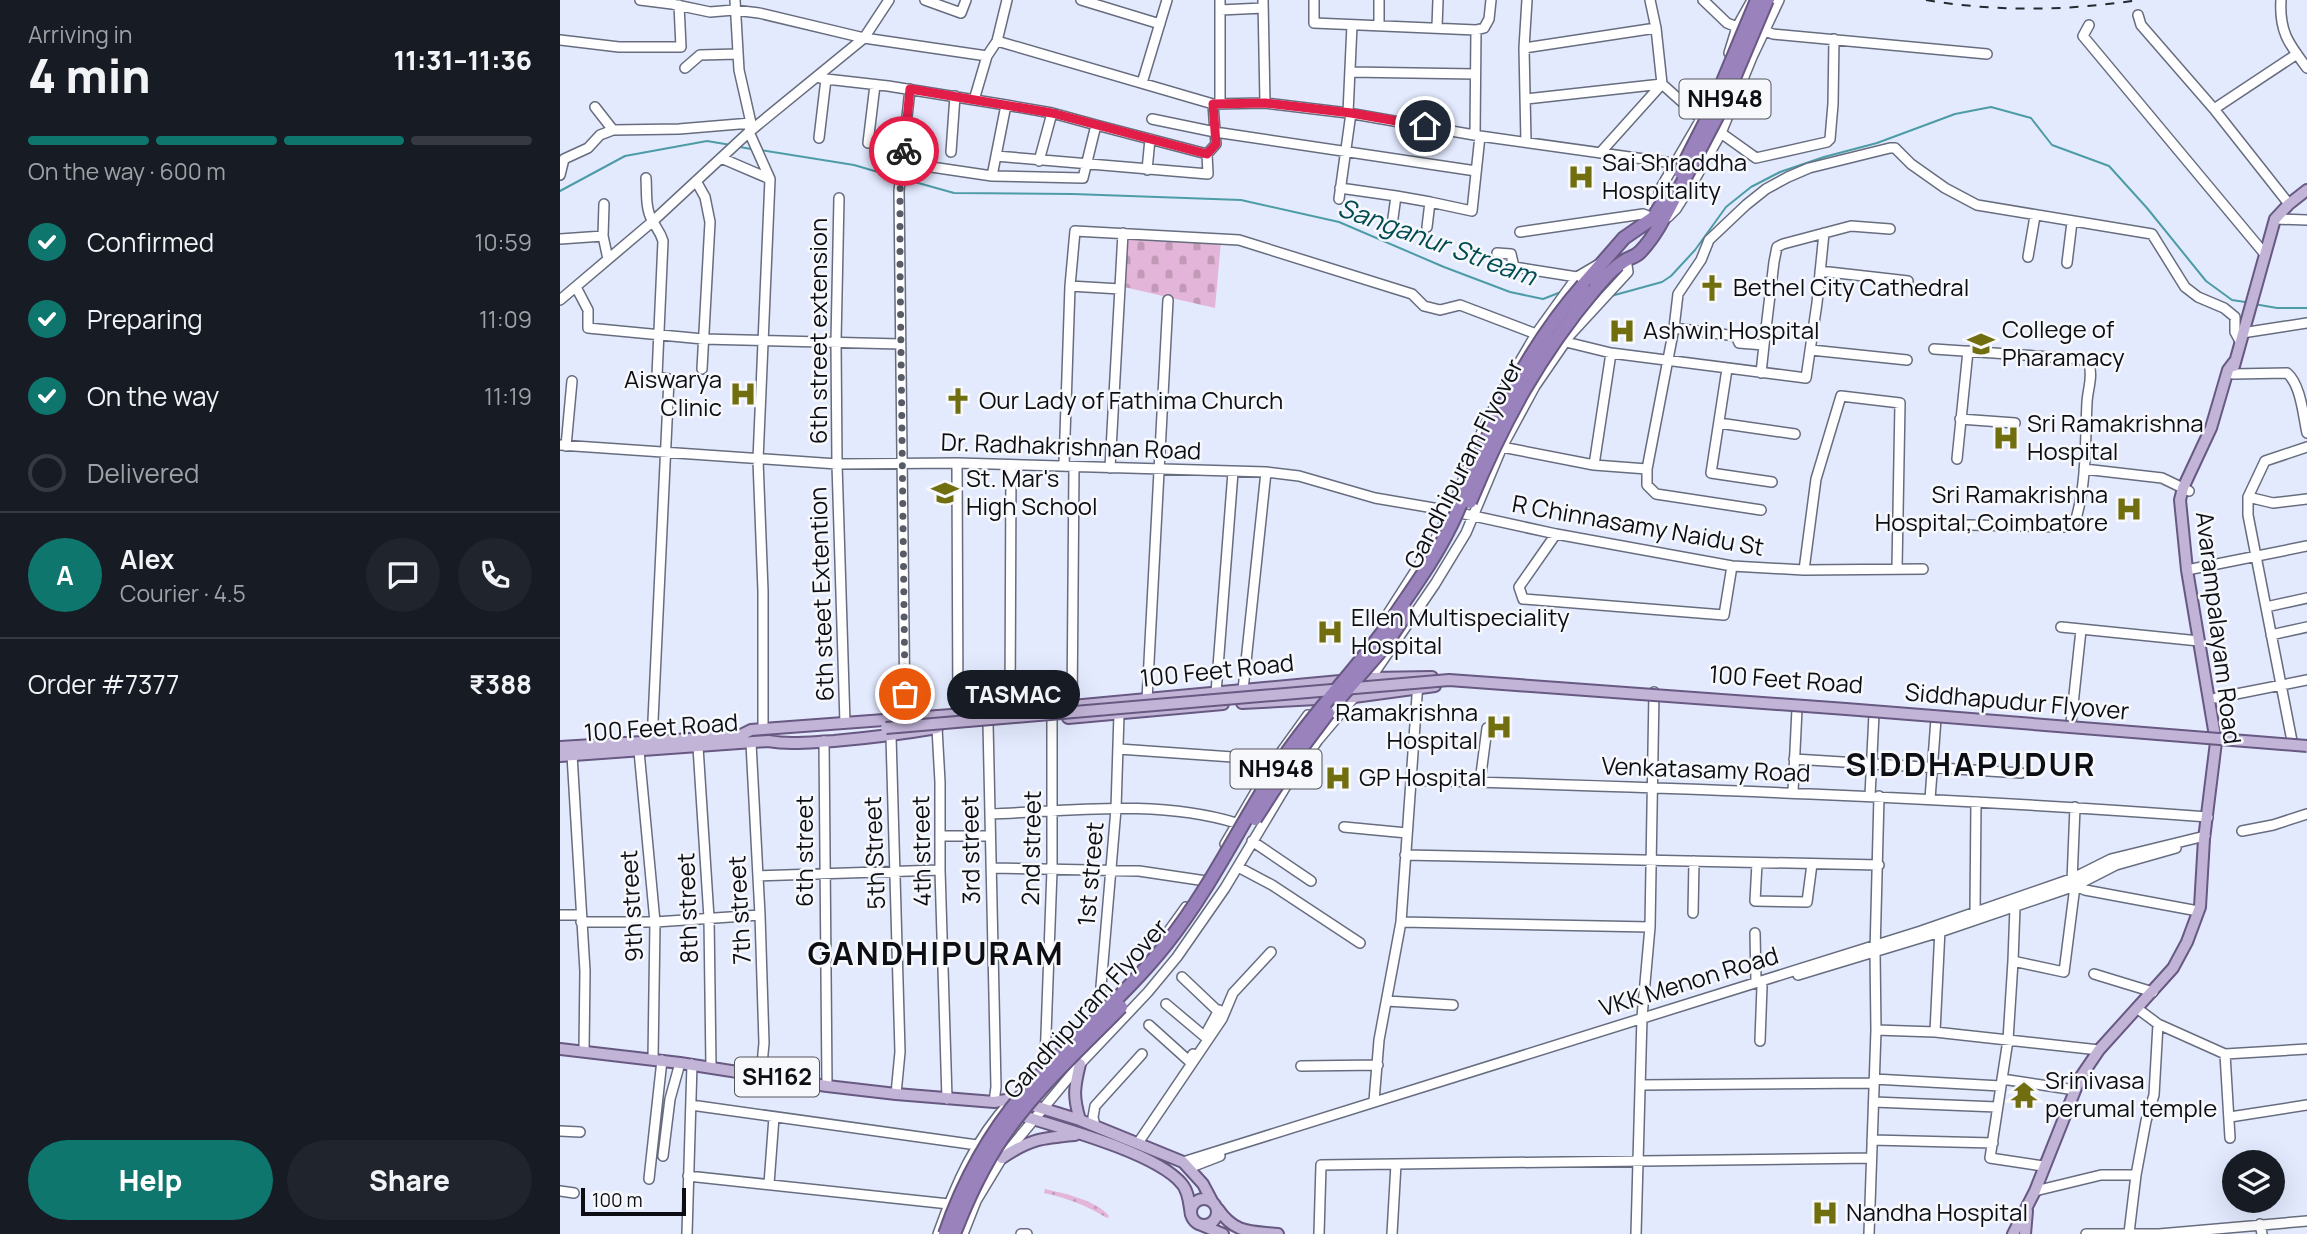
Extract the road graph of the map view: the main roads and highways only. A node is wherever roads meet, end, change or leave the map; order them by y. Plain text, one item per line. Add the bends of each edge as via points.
1 (1757, 0) edge
2 (1768, 0) edge
3 (2307, 190) edge
4 (1673, 193) junction
5 (1658, 218) junction
6 (1631, 234) junction
7 (1617, 246) junction
8 (1644, 248) junction
9 (1629, 259) junction
10 (2234, 362) junction
11 (2186, 489) junction
12 (2191, 570) junction
13 (1418, 683) junction
14 (1654, 695) junction
15 (1072, 712) junction
16 (888, 732) junction
17 (766, 735) junction
18 (2218, 737) junction
19 (2307, 746) edge
20 (560, 747) edge
21 (566, 755) edge
22 (560, 1049) edge
23 (1080, 1064) road end
24 (998, 1106) junction
25 (1080, 1120) junction
26 (1081, 1134) junction
27 (1002, 1158) road end
28 (1215, 1205) junction
29 (2028, 1205) junction
30 (1194, 1219) junction
31 (945, 1234) edge
32 (954, 1234) edge
33 (1223, 1234) edge
34 (1278, 1234) edge
35 (2012, 1234) edge
36 (2025, 1234) edge

1 - 4 highway, NH948, bridge
2 - 4 highway, NH948, bridge via 1721,109
3 - 10 main road via 2275,219
4 - 5 highway, NH948
4 - 5 highway, NH948 via 1662,202
5 - 6 highway, NH948
5 - 8 highway, NH948
6 - 7 highway, NH948
6 - 8 highway
7 - 9 highway
7 - 31 highway, Gandhipuram Flyover / NH948, bridge via 1578,281 1513,386 1451,525 1375,645 1286,754 1169,941 1121,997 1041,1073 1003,1119 980,1152
8 - 9 highway, NH948
9 - 32 highway, Gandhipuram Flyover / NH948, bridge via 1612,270 1601,292 1574,314 1537,366 1503,427 1446,552 1384,647 1294,757 1175,945 1010,1127 976,1182
10 - 11 main road, Avarampalayam Road
10 - 11 main road via 2218,429
11 - 12 main road
12 - 18 main road, Avarampalayam Road
12 - 18 main road via 2216,698
13 - 14 main road, 100 Feet Road via 1472,677
13 - 15 main road, 100 Feet Road via 1354,697 1119,714
13 - 15 main road, 100 Feet Road via 1339,680
14 - 18 main road, 100 Feet Road
14 - 18 main road, 100 Feet Road
15 - 16 main road, 100 Feet Road via 1052,719
15 - 17 main road, 100 Feet Road via 1010,711 845,723
16 - 17 main road, Siddhapudur Flyover via 783,740
16 - 17 main road, Siddhapudur Flyover via 872,727
16 - 17 main road, 100 Feet Road via 785,744
16 - 19 main road, Siddhapudur Flyover, bridge via 1449,680
17 - 20 main road, 100 Feet Road via 751,730 739,736
17 - 21 main road, 100 Feet Road via 751,743
18 - 29 main road, Avarampalayam Road via 2198,911 2187,942 2173,968 2099,1050 2080,1078
22 - 24 main road, SH162
23 - 25 main road via 1074,1089
24 - 25 main road, SH162 via 1013,1099
24 - 26 main road, SH162
25 - 28 main road, SH162 via 1186,1165
26 - 27 main road via 1022,1145
26 - 30 main road, SH162 via 1161,1166 1182,1183
28 - 30 main road via 1218,1214 1212,1223
28 - 30 main road via 1197,1201 1191,1209
28 - 34 main road via 1238,1229
29 - 35 main road, Avarampalayam Road
29 - 36 main road
30 - 33 main road

